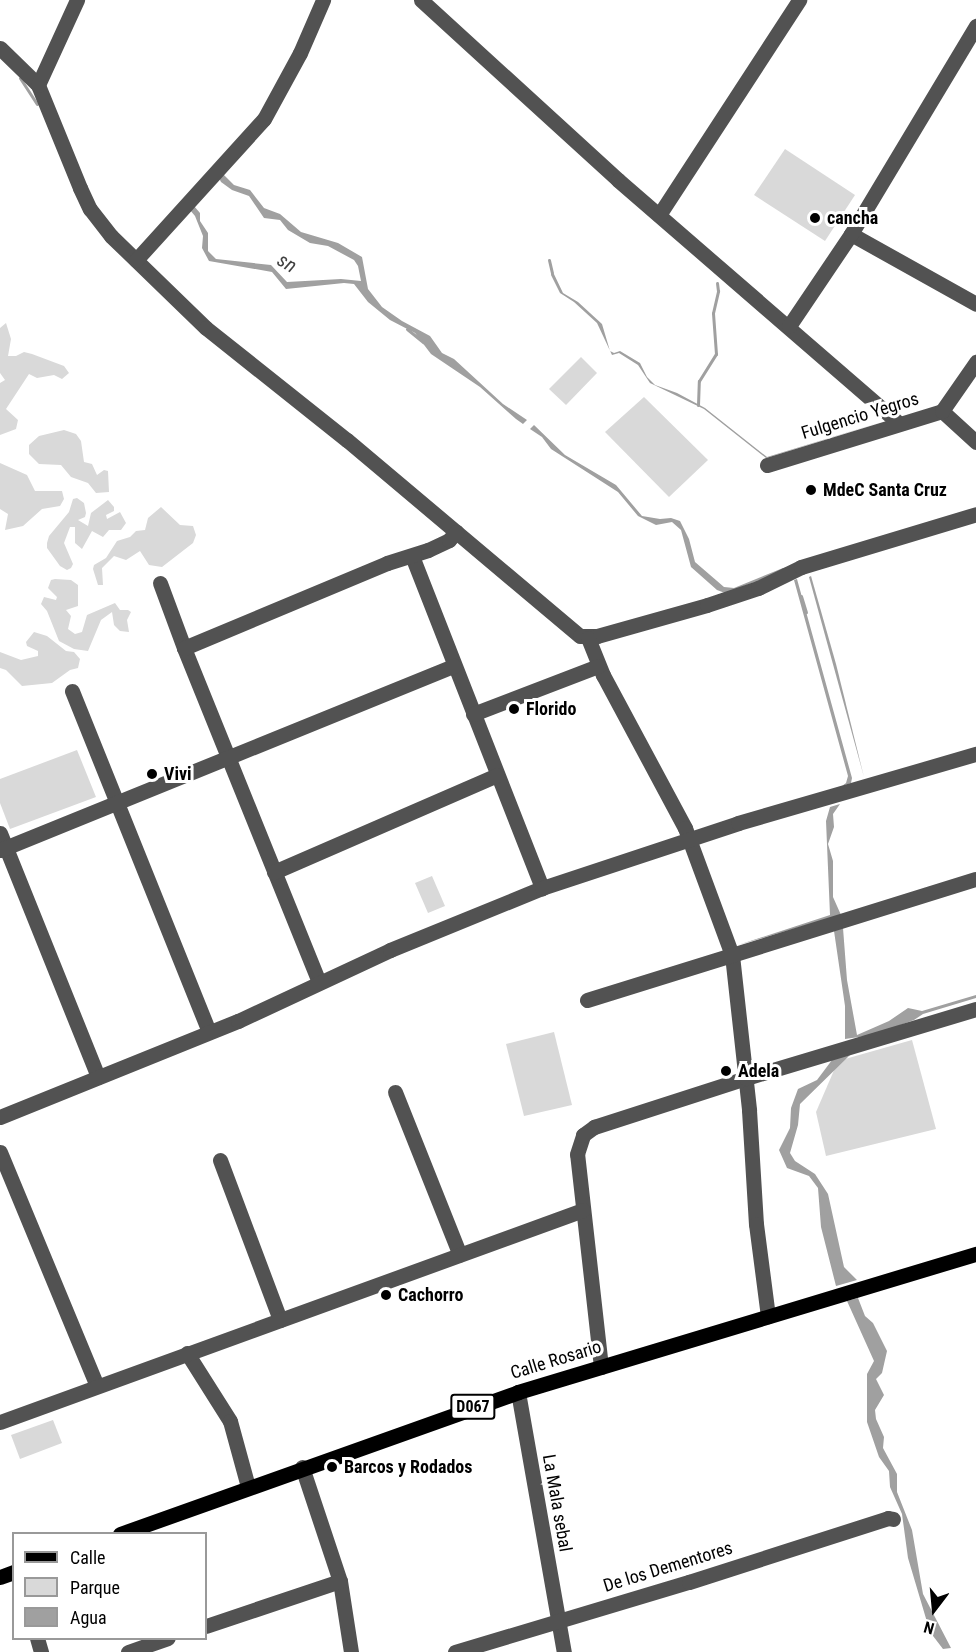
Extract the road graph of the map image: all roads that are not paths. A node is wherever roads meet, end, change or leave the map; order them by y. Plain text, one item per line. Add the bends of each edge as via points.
1 (76, 0) edge
2 (323, 0) edge
3 (421, 0) edge
4 (799, 0) edge
5 (976, 26) edge
6 (0, 48) edge
7 (38, 85) junction
8 (659, 215) junction
9 (850, 234) junction
10 (136, 260) junction
11 (976, 304) edge
12 (789, 326) junction
13 (976, 362) edge
14 (942, 411) junction
15 (899, 423) junction
16 (976, 442) edge
17 (767, 465) dead end
18 (976, 514) edge
19 (456, 532) junction
20 (412, 556) junction
21 (160, 582) dead end
22 (588, 638) junction
23 (184, 648) junction
24 (454, 666) junction
25 (598, 666) junction
26 (72, 691) dead end
27 (473, 714) junction
28 (976, 754) edge
29 (228, 758) junction
30 (497, 775) junction
31 (118, 802) junction
32 (0, 833) edge
33 (690, 838) junction
34 (3, 849) edge
35 (274, 872) junction
36 (976, 879) edge
37 (542, 888) junction
38 (732, 955) junction
39 (319, 982) junction
40 (587, 1000) dead end
41 (976, 1009) edge
42 (209, 1032) junction
43 (98, 1077) junction
44 (746, 1078) junction
45 (395, 1092) dead end
46 (0, 1117) edge
47 (0, 1152) edge
48 (220, 1160) dead end
49 (583, 1210) junction
50 (976, 1254) edge
51 (460, 1255) junction
52 (768, 1317) junction
53 (280, 1320) junction
54 (188, 1353) junction
55 (601, 1367) junction
56 (97, 1386) junction
57 (518, 1392) junction
58 (0, 1422) edge
59 (302, 1467) junction
60 (248, 1487) junction
61 (892, 1519) dead end
62 (123, 1532) edge
63 (340, 1581) junction
64 (558, 1622) junction
65 (207, 1626) edge
66 (162, 1640) edge
67 (128, 1652) edge
68 (351, 1652) edge
69 (454, 1652) edge
70 (564, 1652) edge

1 - 7 street
2 - 10 street via 264,119
3 - 8 street
4 - 8 street
5 - 9 street
6 - 7 street
7 - 10 street via 90,209
8 - 12 street
9 - 11 street
9 - 12 street
10 - 19 street via 206,328
12 - 15 street
13 - 14 street, Fulgencio Yegros
14 - 15 street, Fulgencio Yegros
14 - 16 street
15 - 17 street, Fulgencio Yegros
18 - 22 street via 801,567 758,588 707,605
19 - 20 street via 443,544
19 - 22 street via 574,633
20 - 23 street
20 - 24 street
21 - 23 street
22 - 25 street
23 - 29 street
24 - 27 street
24 - 29 street
25 - 27 street
25 - 33 street
26 - 31 street
27 - 30 street
28 - 33 street
29 - 31 street
29 - 35 street
30 - 35 street
30 - 37 street
31 - 34 street
31 - 42 street
32 - 34 street
33 - 37 street
33 - 38 street
34 - 43 street
35 - 39 street
36 - 38 street
37 - 39 street
38 - 40 street
38 - 44 street
39 - 42 street
41 - 44 street
42 - 43 street
43 - 46 street
44 - 49 street via 588,1130 579,1142 577,1154
44 - 52 street via 756,1224
45 - 51 street
47 - 56 street
48 - 53 street
49 - 51 street
49 - 55 street
50 - 52 main road, Calle Rosario / D067
51 - 53 street
52 - 55 main road, Calle Rosario / D067
53 - 54 street
54 - 56 street
54 - 60 street via 230,1421
55 - 57 main road, Calle Rosario / D067
56 - 58 street
57 - 59 main road, Calle Rosario / D067
57 - 64 street, La Mala sebal
59 - 60 main road, Calle Rosario / D067
59 - 63 street
60 - 62 main road, Calle Rosario / D067
61 - 64 street, De los Dementores
63 - 65 street
63 - 68 street
64 - 69 street, De los Dementores
64 - 70 street, La Mala sebal
66 - 67 street

